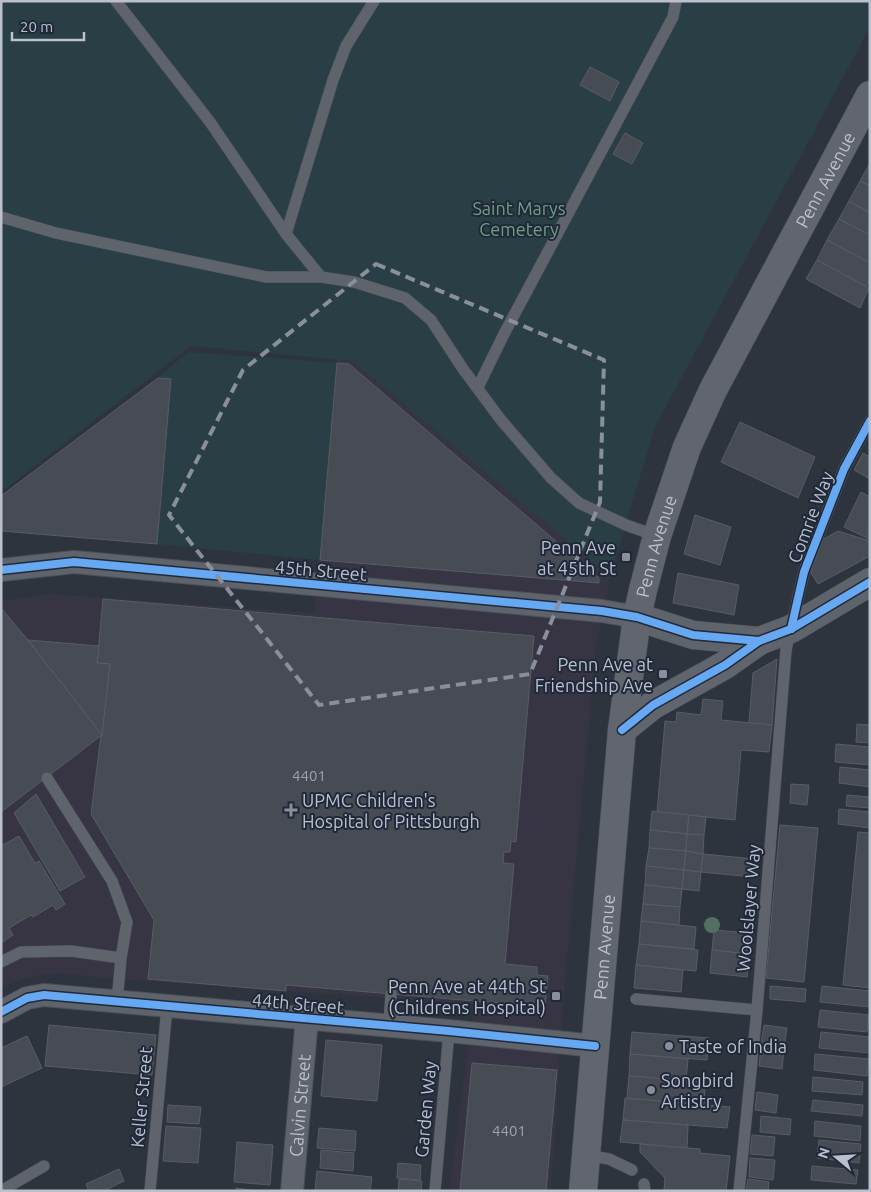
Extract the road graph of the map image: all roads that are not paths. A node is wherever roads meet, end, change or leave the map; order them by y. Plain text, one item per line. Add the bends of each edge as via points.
1 (116, 1) edge
2 (374, 1) edge
3 (676, 1) edge
4 (870, 95) edge
5 (1, 217) edge
6 (286, 234) junction
7 (321, 277) junction
8 (478, 387) junction
9 (870, 421) edge
10 (657, 536) junction
11 (1, 570) edge
12 (870, 582) edge
13 (637, 617) junction
14 (791, 629) junction
15 (760, 641) junction
16 (622, 730) junction
17 (47, 778) dead end
18 (121, 958) junction
19 (1, 962) edge
20 (391, 994) dead end
21 (636, 999) dead end
22 (118, 1002) junction
23 (167, 1007) junction
24 (757, 1010) junction
25 (1, 1012) edge
26 (308, 1018) junction
27 (390, 1025) junction
28 (449, 1031) junction
29 (595, 1046) junction
30 (586, 1155) junction
31 (44, 1166) dead end
32 (632, 1170) dead end
33 (1, 1191) edge
34 (150, 1191) edge
35 (292, 1191) edge
36 (435, 1191) edge
37 (583, 1191) edge
38 (739, 1191) edge

1 - 6 lane via 210,122
2 - 6 lane via 346,46 336,72
3 - 8 lane via 673,17
4 - 10 main road, Penn Avenue via 713,390 687,447
5 - 7 lane via 56,233 266,278
6 - 7 lane
7 - 8 lane via 354,282 405,298 431,320
8 - 10 lane via 501,420 551,478 578,503
9 - 14 lane, Comrie Way via 844,469 804,572
10 - 13 main road, Penn Avenue
11 - 13 street, 45th Street via 74,562
12 - 14 street
13 - 15 street via 693,635
13 - 16 main road, Penn Avenue
14 - 15 street
14 - 24 lane, Woolslayer Way via 786,650
15 - 16 main road via 654,705
16 - 29 main road, Penn Avenue
17 - 18 lane via 112,881 127,922
18 - 19 lane via 71,951 21,952
18 - 22 lane
20 - 27 lane
21 - 24 lane
22 - 23 street, 44th Street
22 - 25 street, 44th Street via 44,995 27,998
23 - 26 street, 44th Street
23 - 34 lane, Keller Street
24 - 38 lane, Woolslayer Way
26 - 27 street, 44th Street
26 - 35 street, Calvin Street
27 - 28 street, 44th Street
28 - 29 street, 44th Street
28 - 36 lane, Garden Way
29 - 30 main road, Penn Avenue
30 - 32 lane via 609,1159
30 - 37 main road, Penn Avenue
31 - 33 lane

